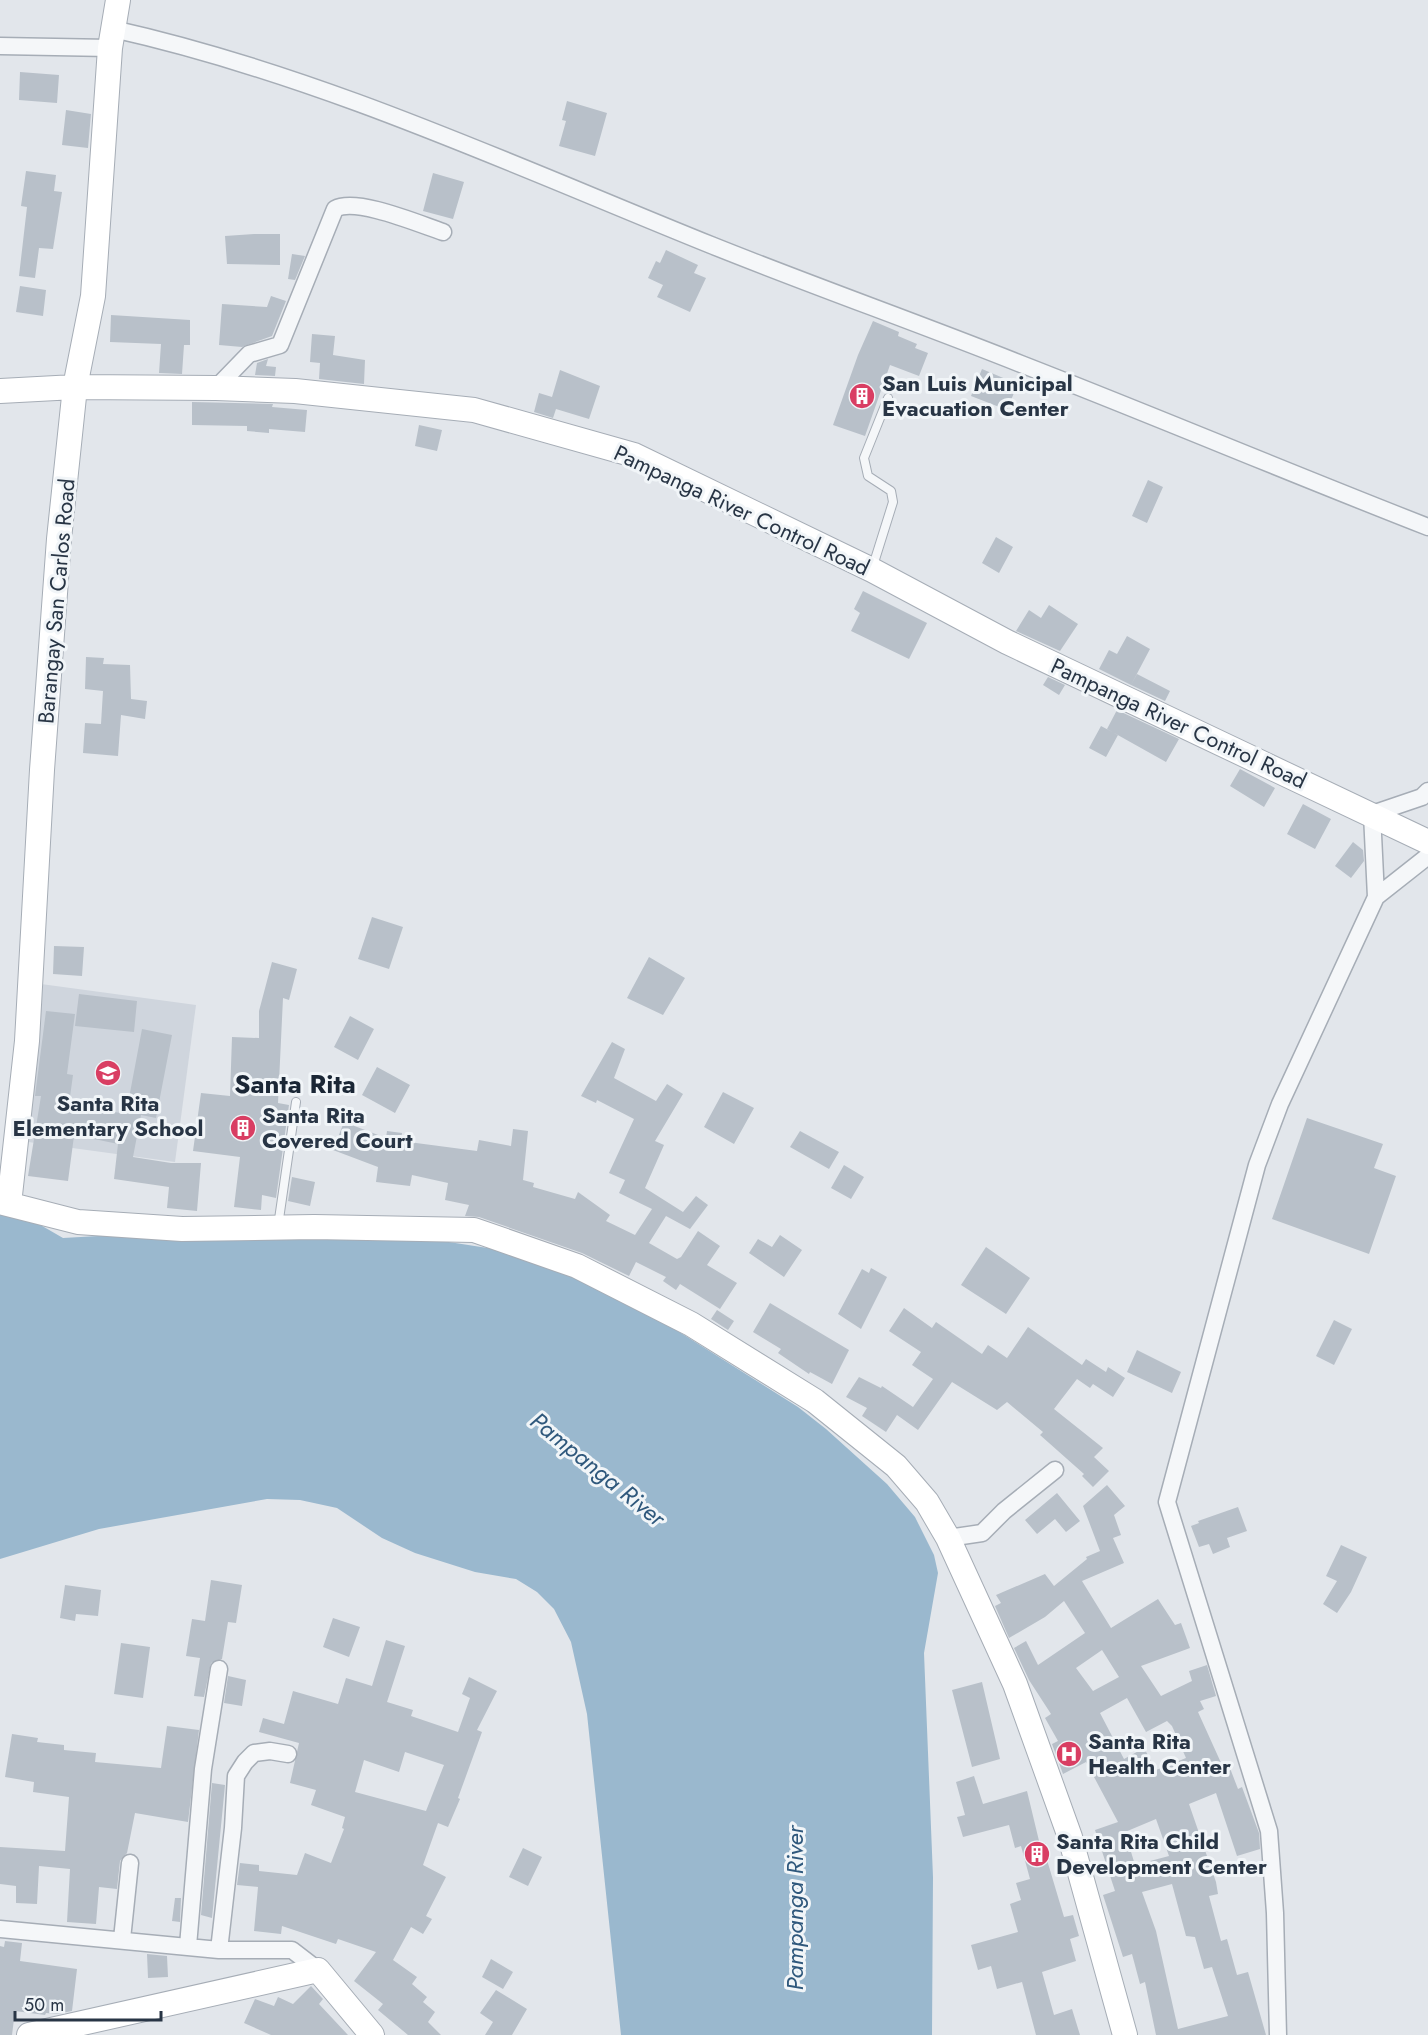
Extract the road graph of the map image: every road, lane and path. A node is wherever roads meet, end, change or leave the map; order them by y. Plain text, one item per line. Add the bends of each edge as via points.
1 (118, 0) edge
2 (112, 38) junction
3 (0, 46) edge
4 (443, 232) dead end
5 (75, 387) junction
6 (216, 388) junction
7 (0, 391) edge
8 (888, 398) dead end
9 (1428, 526) edge
10 (872, 570) junction
11 (1428, 791) edge
12 (1372, 814) junction
13 (1428, 842) edge
14 (1428, 856) edge
15 (1376, 897) junction
16 (296, 1102) dead end
17 (4, 1203) edge
18 (278, 1227) junction
19 (1055, 1470) dead end
20 (948, 1538) junction
21 (219, 1669) dead end
22 (288, 1754) dead end
23 (130, 1863) dead end
24 (0, 1929) edge
25 (122, 1939) junction
26 (188, 1946) junction
27 (219, 1950) junction
28 (318, 1970) junction
29 (29, 2035) edge
30 (372, 2035) edge
31 (1125, 2035) edge
32 (1278, 2035) edge

1 - 2 street, Barangay San Carlos Road
2 - 3 street
2 - 5 street, Barangay San Carlos Road via 93,296
2 - 9 street via 174,42 413,122 713,246 1023,364
4 - 6 street via 380,211 342,205 335,209 280,345 249,354
5 - 6 street, Pampanga River Control Road
5 - 7 street, Pampanga River Control Road
5 - 17 street, Barangay San Carlos Road via 42,770 27,1041
6 - 10 street, Pampanga River Control Road via 306,393 485,413 634,455
8 - 10 lane via 864,458 866,472 891,491 893,502
10 - 12 street, Pampanga River Control Road via 1007,642
11 - 12 street via 1422,797
12 - 13 street, Pampanga River Control Road
12 - 15 street
14 - 15 street
15 - 32 street via 1280,1104 1257,1165 1167,1502 1269,1831
16 - 18 lane
17 - 18 street via 78,1222 182,1229
18 - 20 street via 474,1230 577,1266 691,1324 816,1401 896,1466 927,1502
19 - 20 street via 982,1533
20 - 31 street via 1006,1664 1070,1837
21 - 26 street via 203,1769
22 - 27 street via 254,1753 236,1776
23 - 25 street
24 - 25 street
25 - 26 street
26 - 27 street
27 - 28 street via 292,1950
28 - 29 street
28 - 30 street

